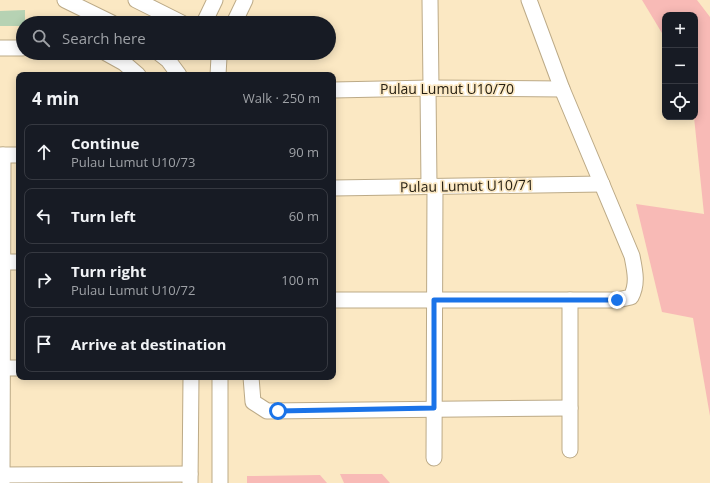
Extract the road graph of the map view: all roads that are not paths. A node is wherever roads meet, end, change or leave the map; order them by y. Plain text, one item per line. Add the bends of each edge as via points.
1 (65, 0) edge
2 (136, 0) edge
3 (215, 0) edge
4 (245, 0) edge
5 (430, 0) edge
6 (529, 0) edge
7 (98, 16) edge
8 (168, 16) edge
9 (207, 16) edge
10 (237, 16) edge
11 (0, 48) edge
12 (16, 48) edge
13 (119, 60) edge
14 (168, 60) edge
15 (220, 60) edge
16 (134, 72) edge
17 (177, 72) edge
18 (218, 72) edge
19 (430, 88) junction
20 (562, 89) junction
21 (336, 90) edge
22 (2, 155) edge
23 (16, 155) edge
24 (602, 184) junction
25 (432, 186) junction
26 (336, 188) edge
27 (1, 262) edge
28 (16, 262) edge
29 (336, 300) edge
30 (434, 300) junction
31 (570, 300) junction
32 (1, 368) edge
33 (16, 368) edge
34 (191, 380) edge
35 (220, 380) edge
36 (252, 380) edge
37 (434, 408) junction
38 (570, 408) junction
39 (570, 450) dead end
40 (434, 458) dead end
41 (1, 478) edge
42 (190, 479) edge
43 (220, 483) edge

1 - 7 street
2 - 8 street
3 - 9 street
4 - 10 street
5 - 19 street
6 - 20 street
11 - 12 street
13 - 16 street
14 - 17 street
15 - 18 street
19 - 20 street, Pulau Lumut U10/70
19 - 21 street, Pulau Lumut U10/70
19 - 25 street
20 - 24 street
22 - 23 street
22 - 27 street
24 - 25 street, Pulau Lumut U10/71
24 - 31 street via 632,256 636,284 631,297 617,300
25 - 26 street, Pulau Lumut U10/71
25 - 30 street
27 - 28 street
27 - 32 street
29 - 30 street
30 - 31 street
30 - 37 street
31 - 38 street
32 - 33 street
32 - 41 street
34 - 42 street
35 - 43 street
36 - 37 street via 253,402 267,410
37 - 38 street
37 - 40 street
38 - 39 street
41 - 42 street

